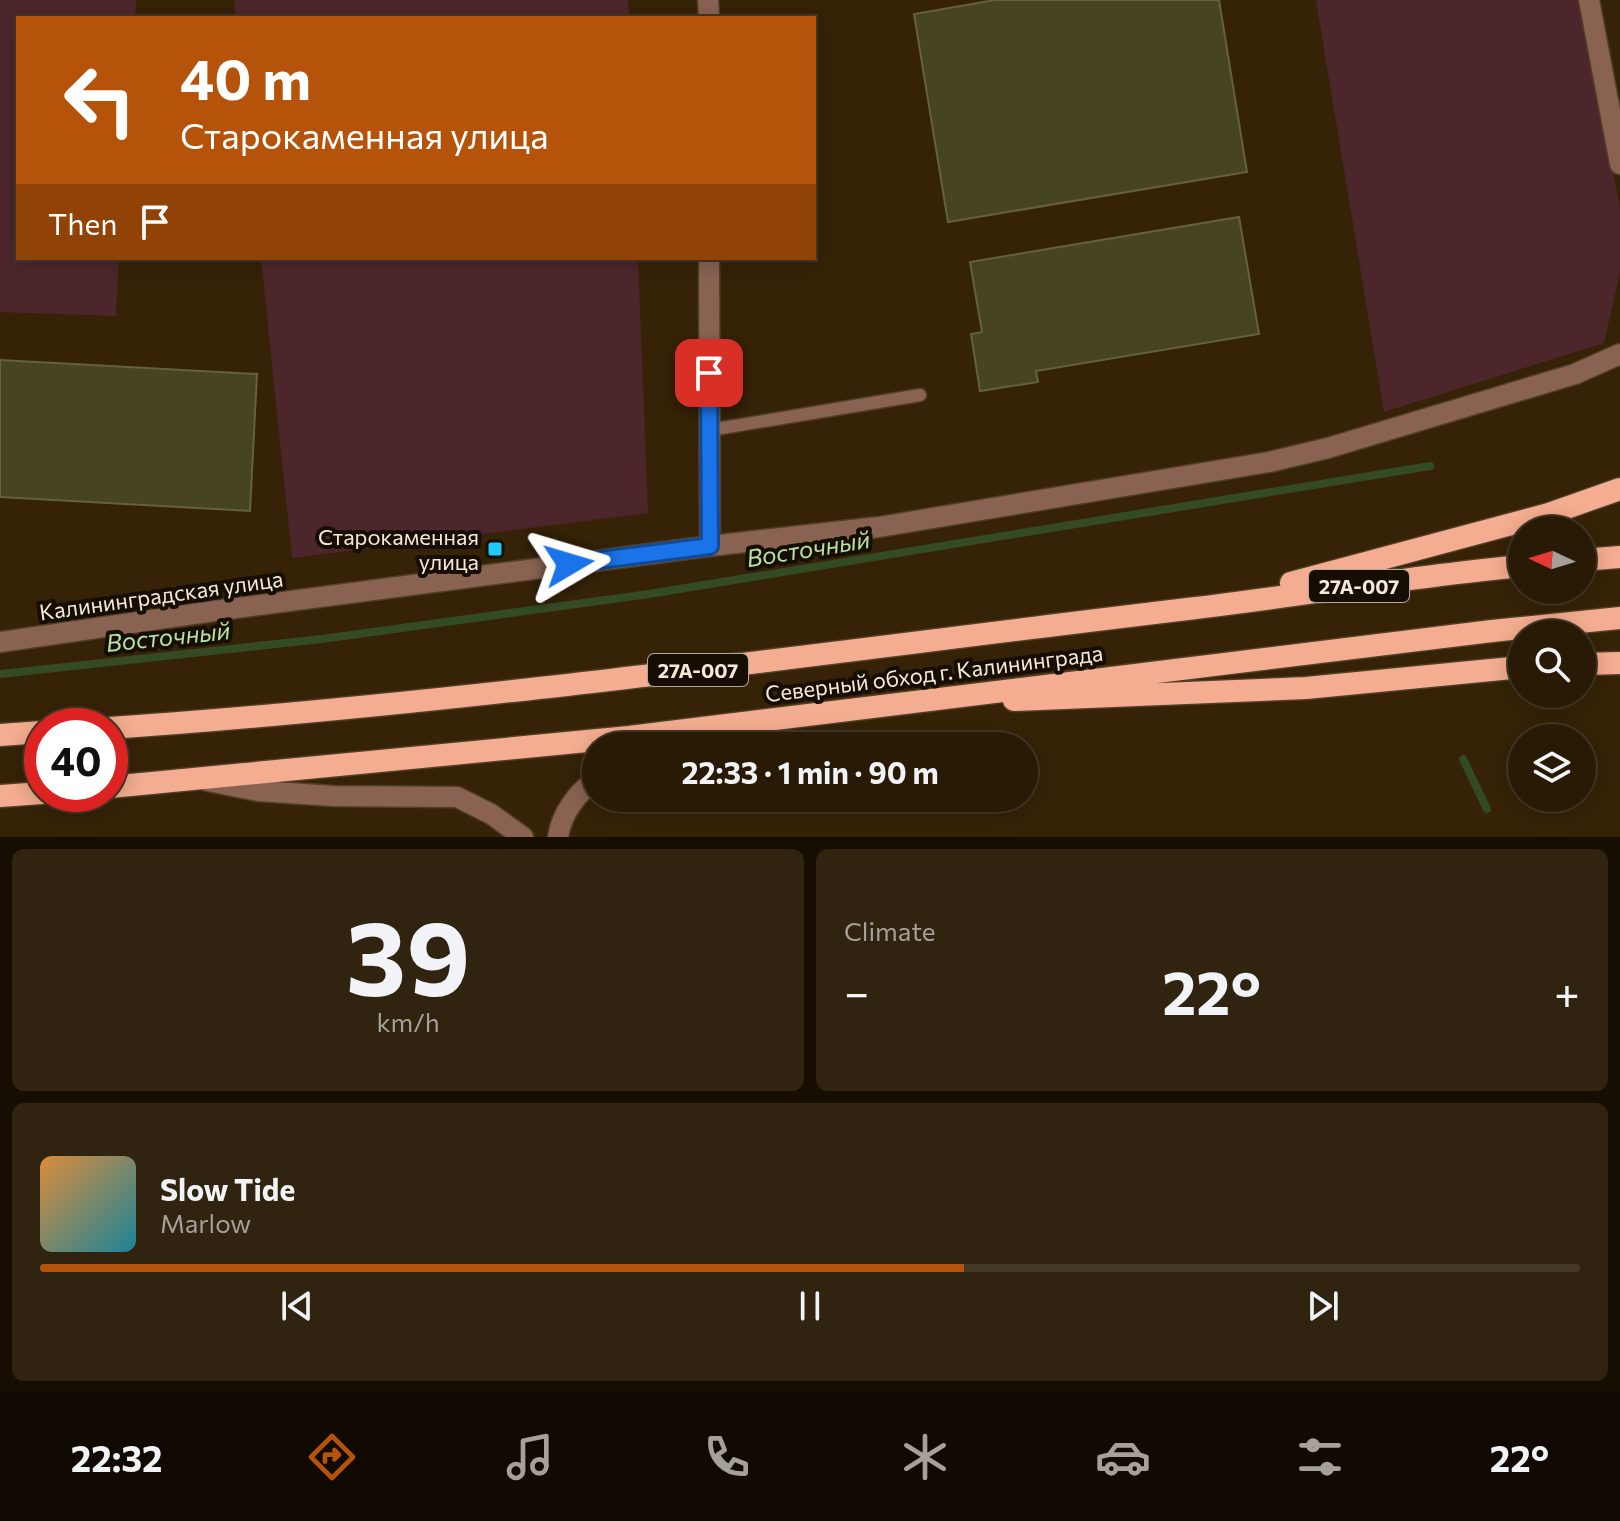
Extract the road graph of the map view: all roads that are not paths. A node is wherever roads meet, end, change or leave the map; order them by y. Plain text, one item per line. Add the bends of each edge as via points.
1 (1589, 0) edge
2 (1620, 164) edge
3 (709, 260) edge
4 (1620, 354) edge
5 (920, 395) dead end
6 (710, 430) junction
7 (1620, 489) edge
8 (710, 546) junction
9 (1620, 557) edge
10 (1596, 559) edge
11 (1508, 568) edge
12 (1197, 608) junction
13 (1620, 618) edge
14 (0, 642) edge
15 (1617, 663) edge
16 (1596, 664) edge
17 (1508, 668) edge
18 (933, 699) junction
19 (751, 722) junction
20 (128, 726) edge
21 (727, 732) edge
22 (24, 733) edge
23 (0, 735) edge
24 (200, 779) junction
25 (128, 785) edge
26 (582, 792) edge
27 (24, 794) edge
28 (0, 796) edge
29 (523, 837) edge
30 (558, 837) edge

1 - 2 street
3 - 6 street
4 - 8 street, Калининградская улица via 1575,374 1269,462 879,527
5 - 6 lane
6 - 8 street
7 - 12 highway via 1549,514
8 - 14 street, Калининградская улица
9 - 10 highway
11 - 12 highway, Северный обход г. Калининграда / 27А-007
12 - 20 highway, Северный обход г. Калининграда / 27А-007 via 468,696
13 - 18 highway, Северный обход г. Калининграда
15 - 16 highway
17 - 18 highway via 1259,691 1044,701
18 - 19 highway, Северный обход г. Калининграда
19 - 21 street
19 - 24 highway, Северный обход г. Калининграда
22 - 23 highway
24 - 25 highway, Северный обход г. Калининграда
24 - 29 street via 258,791 457,797
26 - 30 street
27 - 28 highway

